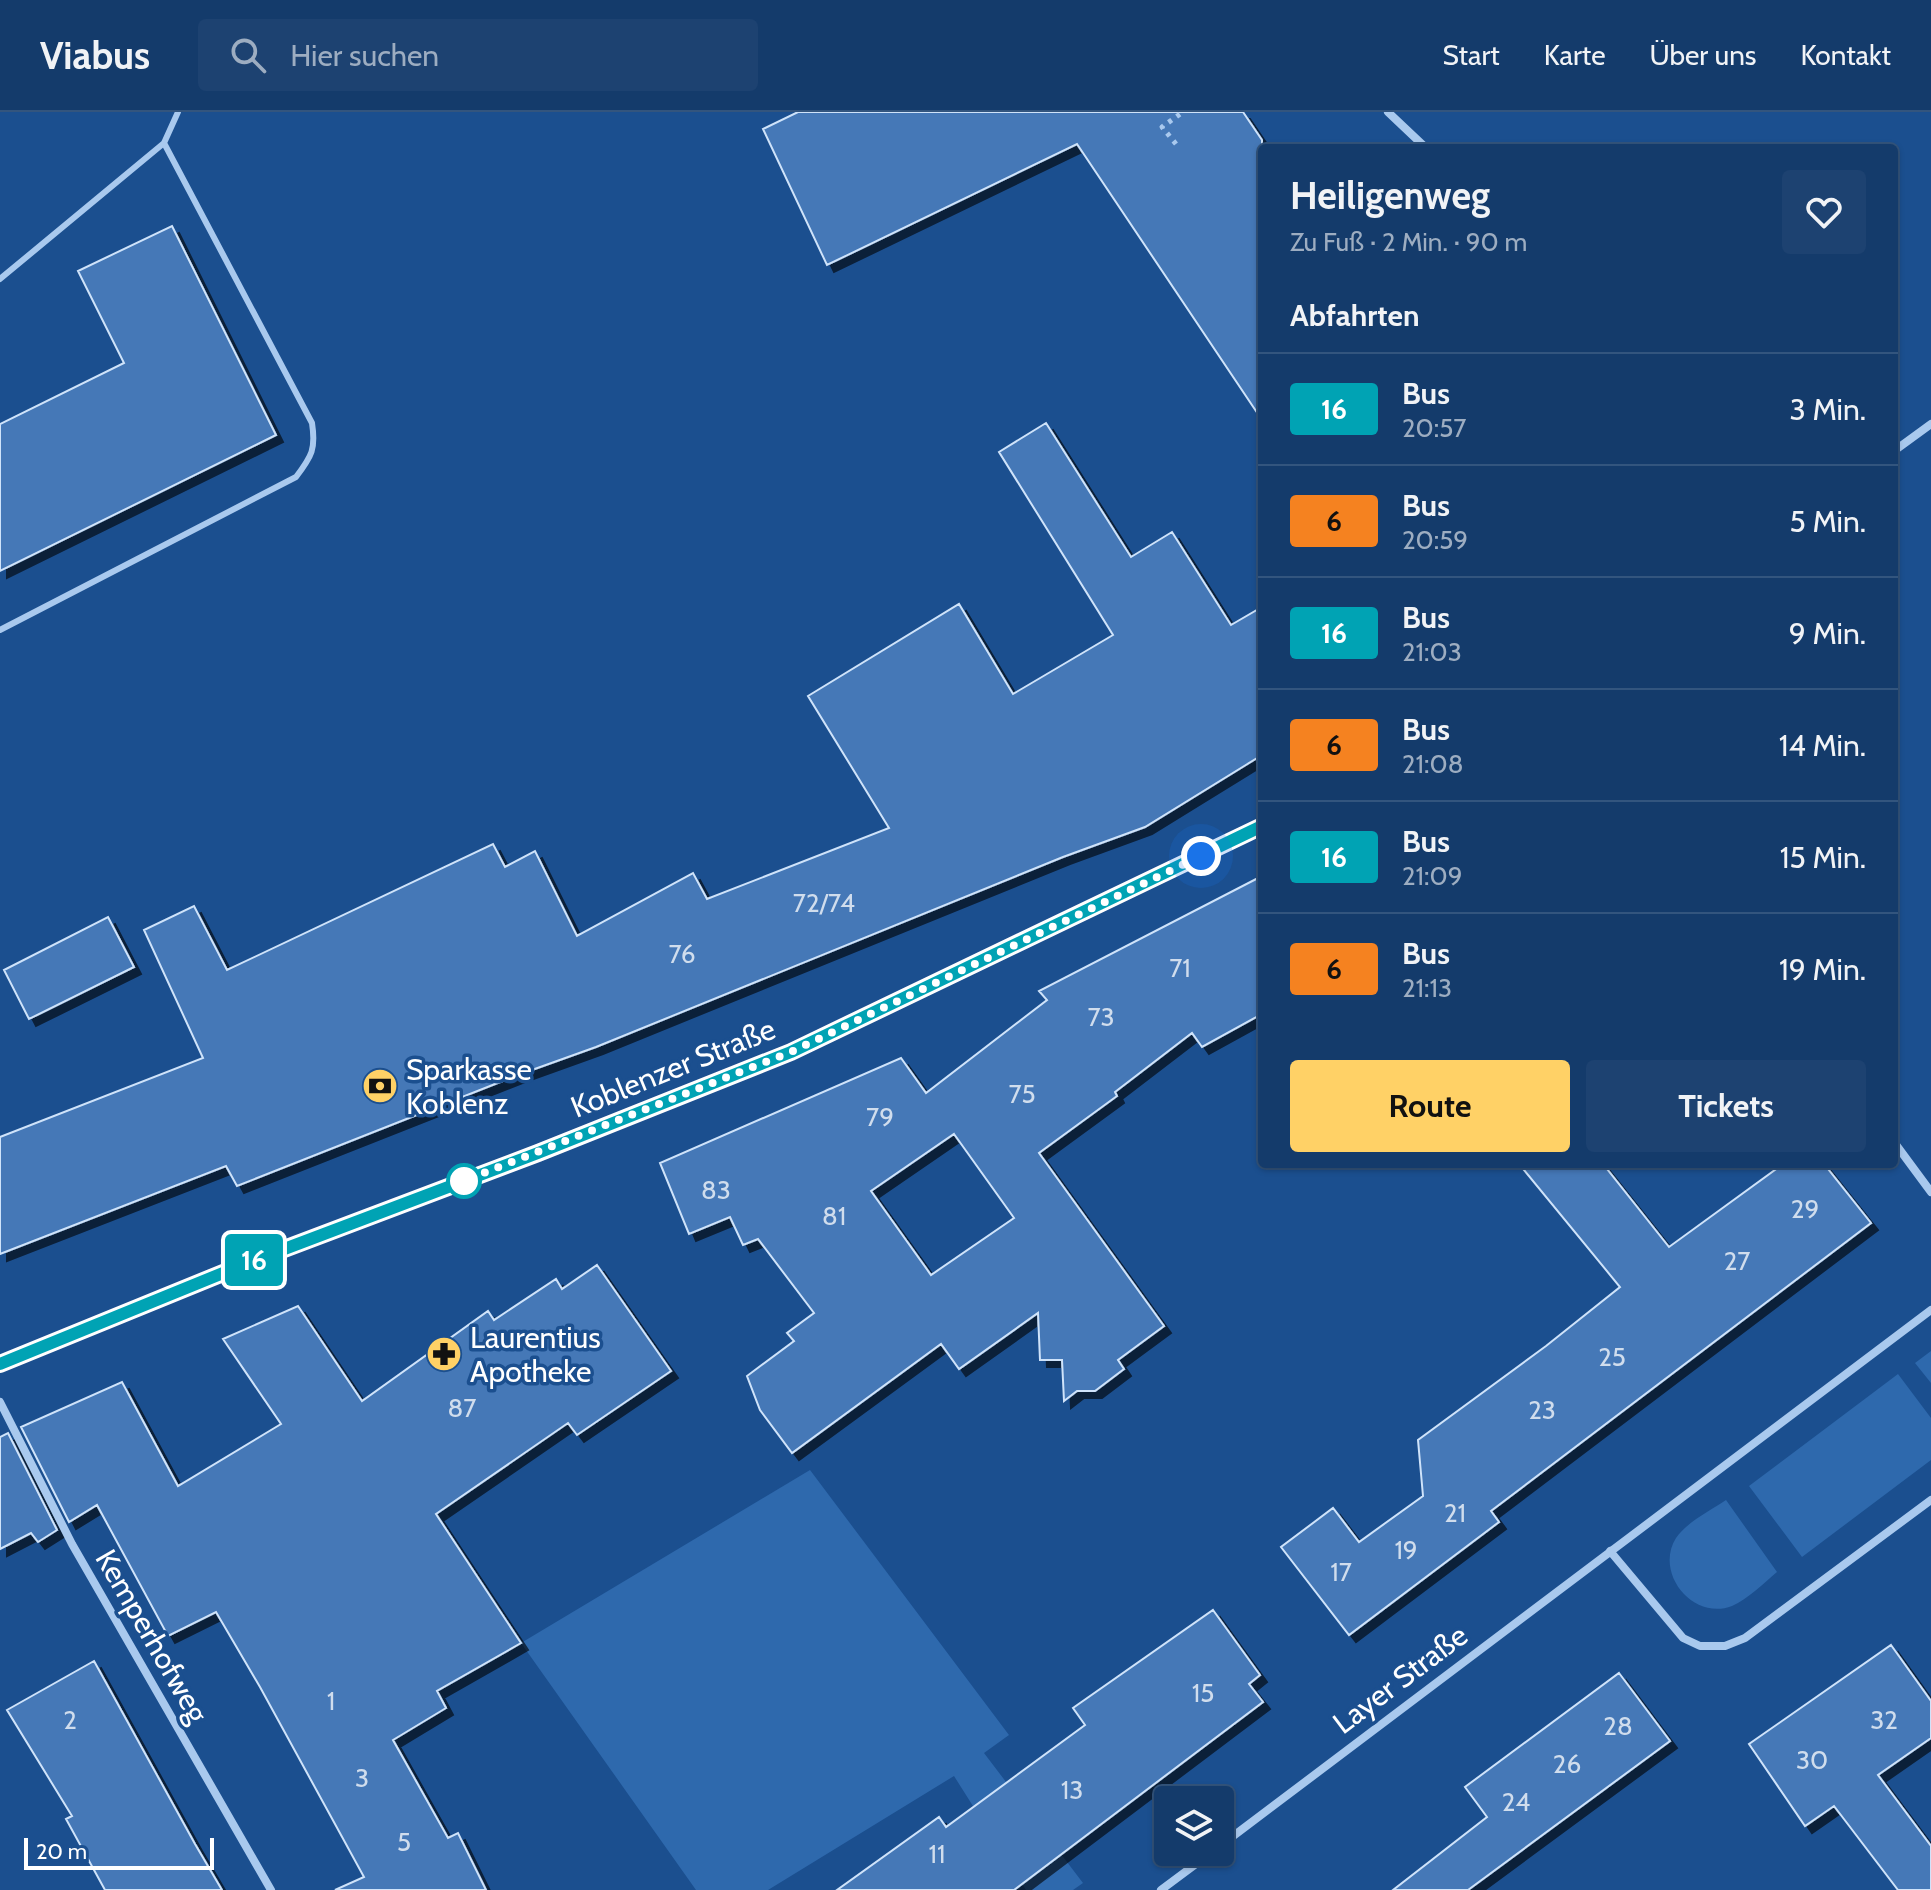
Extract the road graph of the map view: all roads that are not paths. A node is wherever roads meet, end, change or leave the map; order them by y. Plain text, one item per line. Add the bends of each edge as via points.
1 (178, 112) edge
2 (1388, 112) edge
3 (164, 143) junction
4 (1422, 144) edge
5 (0, 279) edge
6 (1931, 424) edge
7 (1898, 448) edge
8 (0, 630) edge
9 (1258, 828) edge
10 (1898, 1147) edge
11 (1931, 1192) edge
12 (1931, 1310) edge
13 (0, 1364) edge
14 (0, 1402) edge
15 (1931, 1500) edge
16 (1610, 1551) junction
17 (1234, 1835) edge
18 (1193, 1866) edge
19 (271, 1890) edge
20 (1161, 1890) edge

1 - 3 lane
2 - 4 street
3 - 5 lane
3 - 8 lane via 312,423 315,443 296,477
6 - 7 street
9 - 13 street, Koblenzer Straße via 791,1052
10 - 11 street
12 - 16 street, Layer Straße
14 - 19 street, Kemperhofweg via 72,1544
15 - 16 street via 1745,1638 1725,1646 1700,1646 1683,1638
16 - 17 street, Layer Straße
18 - 20 street

